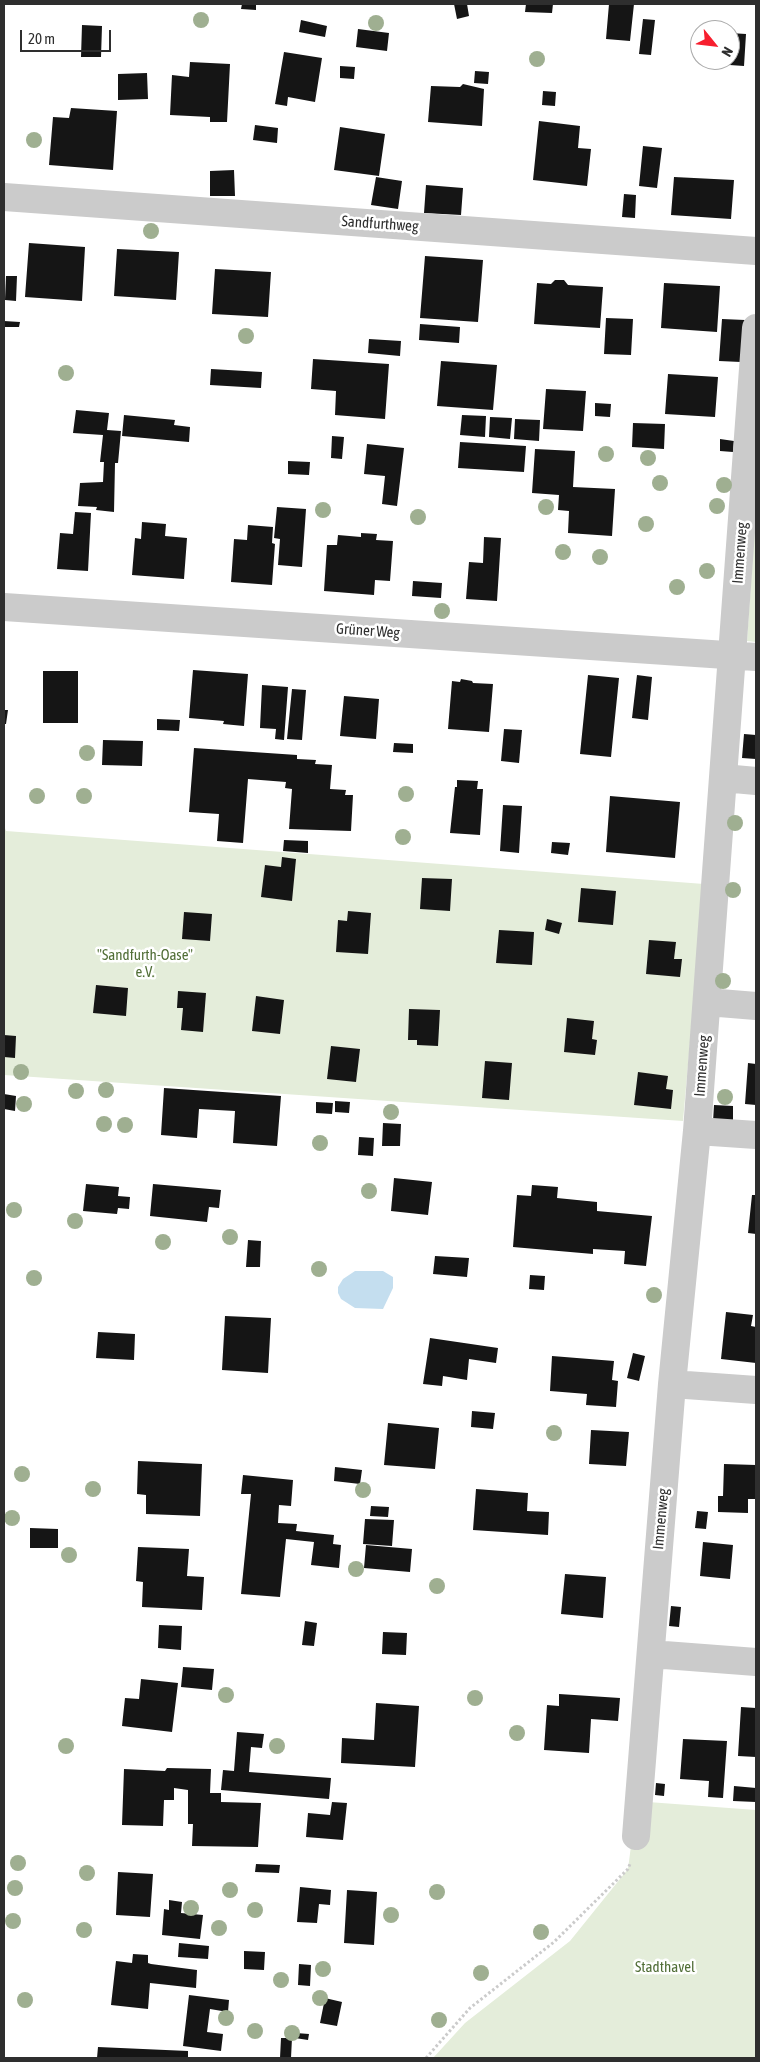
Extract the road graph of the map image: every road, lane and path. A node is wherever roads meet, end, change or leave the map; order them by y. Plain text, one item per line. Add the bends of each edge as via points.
1 (4, 197) edge
2 (756, 251) edge
3 (756, 328) edge
4 (755, 361) edge
5 (4, 607) edge
6 (744, 656) edge
7 (723, 778) junction
8 (756, 780) edge
9 (707, 1002) junction
10 (756, 1006) edge
11 (698, 1131) junction
12 (756, 1135) edge
13 (672, 1384) junction
14 (756, 1390) edge
15 (651, 1654) junction
16 (756, 1662) edge
17 (636, 1836) joint
18 (426, 2058) edge

1 - 2 street, Sandfurthweg
3 - 4 street, Immenweg
4 - 6 street, Immenweg
5 - 6 street, Grüner Weg
6 - 7 street, Immenweg
7 - 8 street
7 - 9 street, Immenweg
9 - 10 street
9 - 11 street, Immenweg
11 - 12 street
11 - 13 street, Immenweg
13 - 14 street
13 - 15 street, Immenweg
15 - 16 street
15 - 17 street, Immenweg
17 - 18 path via 628,1869 554,1942 470,2008

